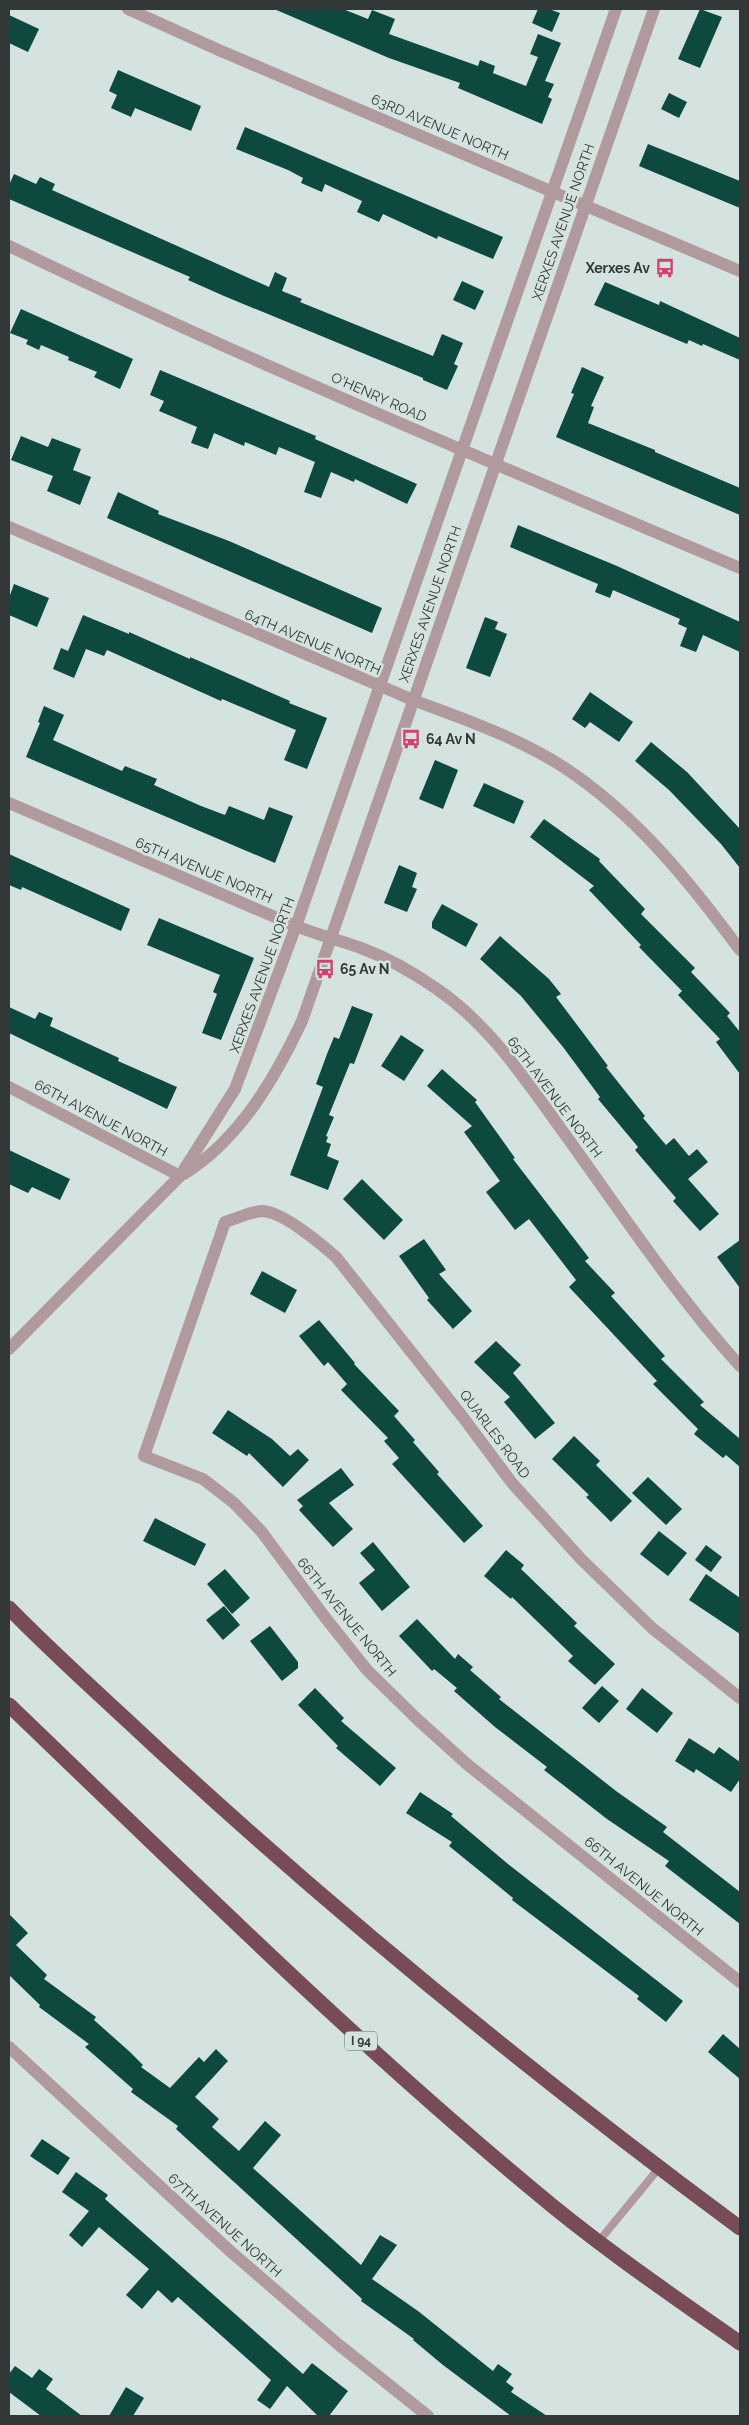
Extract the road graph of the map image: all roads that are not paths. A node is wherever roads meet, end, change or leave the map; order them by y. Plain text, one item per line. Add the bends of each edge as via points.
1 (128, 9) edge
2 (616, 9) edge
3 (654, 9) edge
4 (553, 192) junction
5 (585, 205) junction
6 (9, 246) edge
7 (740, 271) edge
8 (463, 449) junction
9 (495, 464) junction
10 (9, 527) edge
11 (740, 568) edge
12 (381, 687) junction
13 (413, 700) junction
14 (9, 803) edge
15 (296, 926) junction
16 (329, 939) junction
17 (740, 950) edge
18 (9, 1087) edge
19 (180, 1176) junction
20 (225, 1222) joint
21 (9, 1349) edge
22 (740, 1366) edge
23 (9, 1608) edge
24 (740, 1698) edge
25 (9, 1705) edge
26 (740, 1982) edge
27 (9, 2047) edge
28 (659, 2168) junction
29 (740, 2228) edge
30 (599, 2242) junction
31 (740, 2344) edge
32 (428, 2416) edge

1 - 4 street, 63RD AVENUE NORTH
2 - 4 street, XERXES AVENUE NORTH
3 - 5 street, XERXES AVENUE NORTH
4 - 5 street, 63RD AVENUE NORTH
4 - 8 street, XERXES AVENUE NORTH
5 - 7 street, 63RD AVENUE NORTH
5 - 9 street, XERXES AVENUE NORTH
6 - 8 street, O'HENRY ROAD via 124,302
8 - 9 street, O'HENRY ROAD
8 - 12 street, XERXES AVENUE NORTH
9 - 11 street, O'HENRY ROAD
9 - 13 street, XERXES AVENUE NORTH
10 - 12 street, 64TH AVENUE NORTH
12 - 13 street, 64TH AVENUE NORTH
12 - 15 street, XERXES AVENUE NORTH
13 - 16 street, XERXES AVENUE NORTH
13 - 17 street, 64TH AVENUE NORTH via 522,745 564,768 619,808 665,854
14 - 15 street, 65TH AVENUE NORTH
15 - 16 street, 65TH AVENUE NORTH
15 - 19 street, XERXES AVENUE NORTH via 235,1089
16 - 19 street, XERXES AVENUE NORTH via 302,1020 284,1059 264,1090 219,1146
16 - 22 street, 65TH AVENUE NORTH via 361,948 401,966 439,990 504,1050 668,1277
18 - 19 street, 66TH AVENUE NORTH
19 - 21 street, XERXES AVENUE NORTH
20 - 24 street, QUARLES ROAD via 263,1211 314,1238 336,1257 512,1483 652,1628
20 - 26 street, 66TH AVENUE NORTH via 144,1456 203,1480 234,1503 261,1531 367,1670 417,1719 468,1765
23 - 28 highway via 290,1868 478,2027
25 - 30 highway, I 94 via 336,2018 527,2185
27 - 32 street, 67TH AVENUE NORTH via 230,2251
28 - 29 highway
28 - 30 lane
30 - 31 highway, I 94

